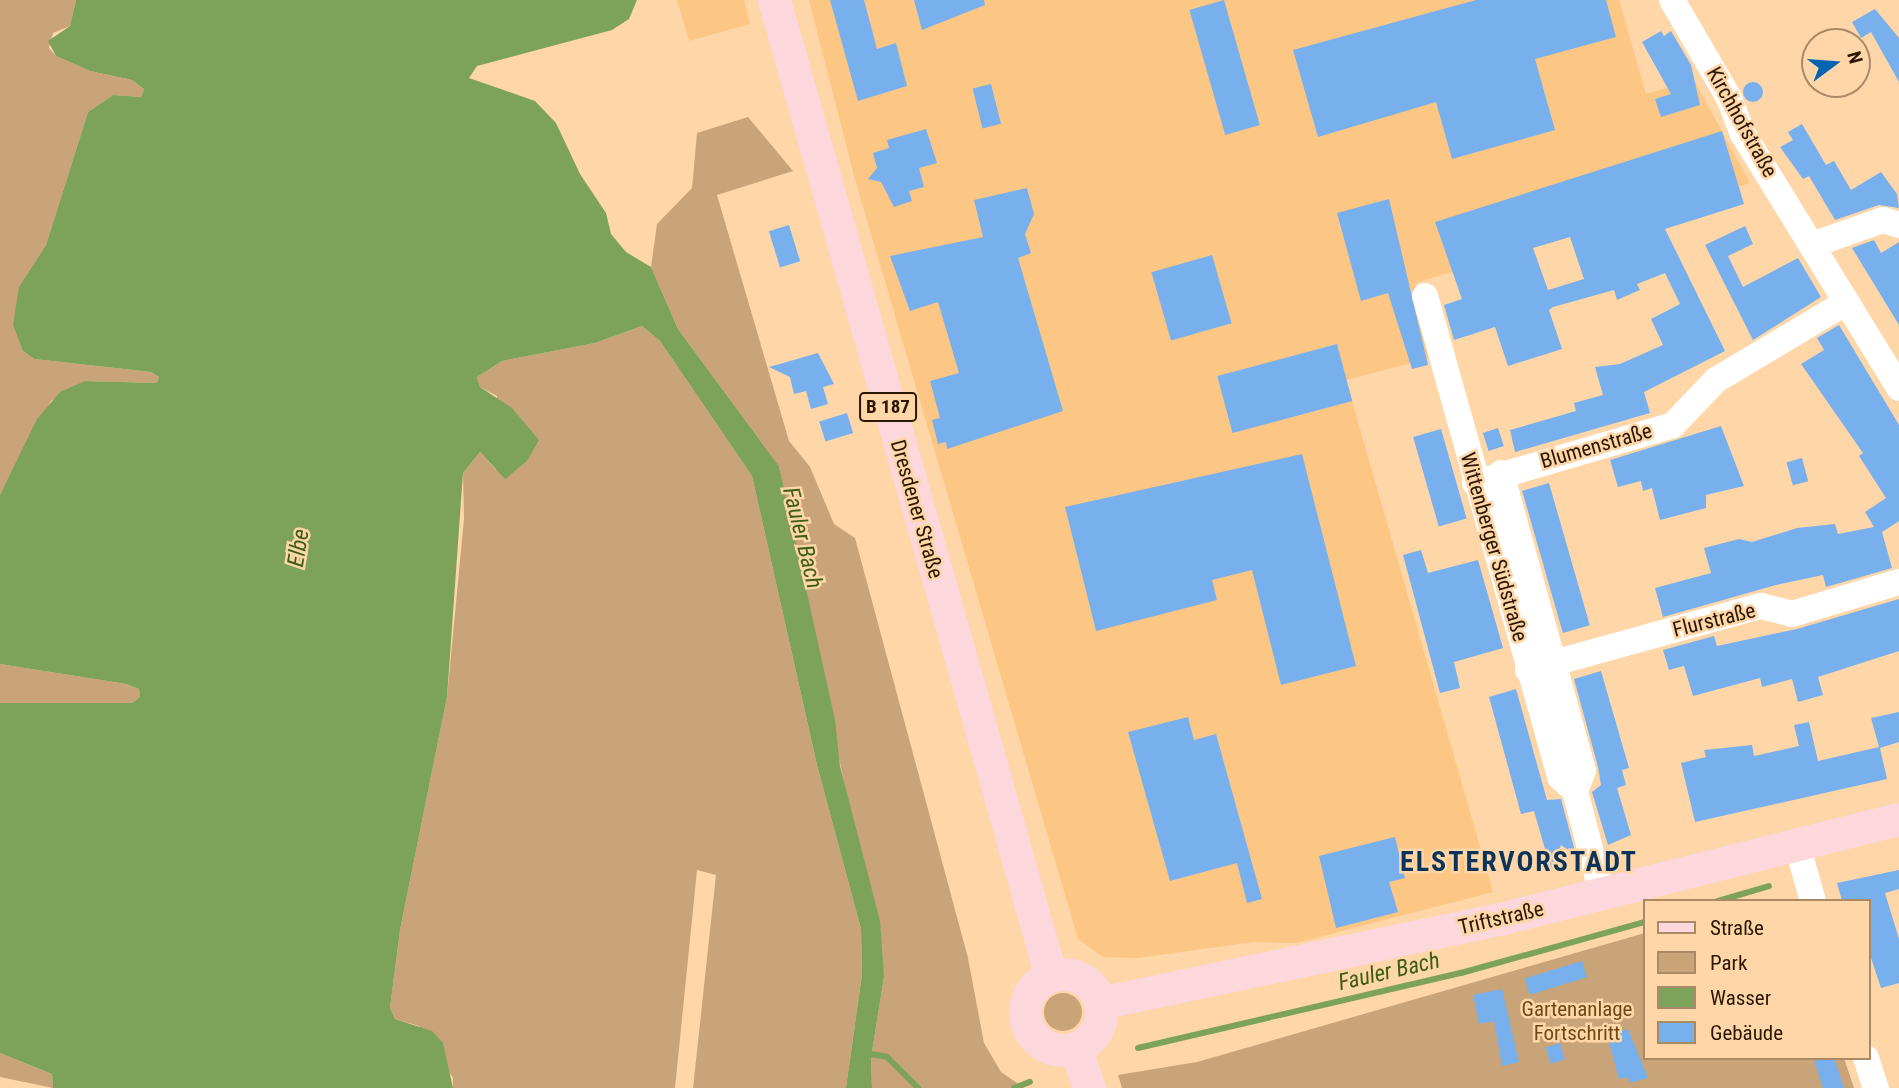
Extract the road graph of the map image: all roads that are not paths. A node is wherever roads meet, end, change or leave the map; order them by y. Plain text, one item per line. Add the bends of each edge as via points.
1 (774, 0) edge
2 (1672, 0) edge
3 (1899, 225) edge
4 (1812, 245) junction
5 (1425, 296) dead end
6 (1847, 302) junction
7 (1899, 388) edge
8 (1501, 473) junction
9 (1475, 483) junction
10 (1899, 582) edge
11 (1541, 666) junction
12 (1899, 819) edge
13 (1797, 845) junction
14 (1602, 894) junction
15 (1813, 899) edge
16 (1051, 976) junction
17 (1100, 1003) junction
18 (1076, 1048) junction
19 (1867, 1060) edge
20 (1089, 1088) edge
21 (1876, 1088) edge

1 - 16 main road, Dresdener Straße / B 187
2 - 4 street, Kirchhofstraße via 1729,98 1743,134
3 - 4 street via 1883,220
4 - 6 street, Kirchhofstraße
5 - 9 street, Wittenberger Südstraße
6 - 7 street, Kirchhofstraße
6 - 8 street, Blumenstraße via 1716,380 1673,425
8 - 9 street, Blumenstraße
8 - 11 street, Wittenberger Südstraße
9 - 11 street, Wittenberger Südstraße
10 - 11 street, Flurstraße via 1791,614 1761,606
11 - 14 street, Wittenberger Südstraße via 1583,771 1575,791
12 - 13 main road, Triftstraße
13 - 14 main road, Triftstraße
13 - 15 street
14 - 17 main road, Triftstraße
16 - 17 main road via 1081,979
16 - 18 main road via 1028,995 1026,1025 1046,1047
17 - 18 main road via 1099,1025
18 - 20 main road
19 - 21 street

